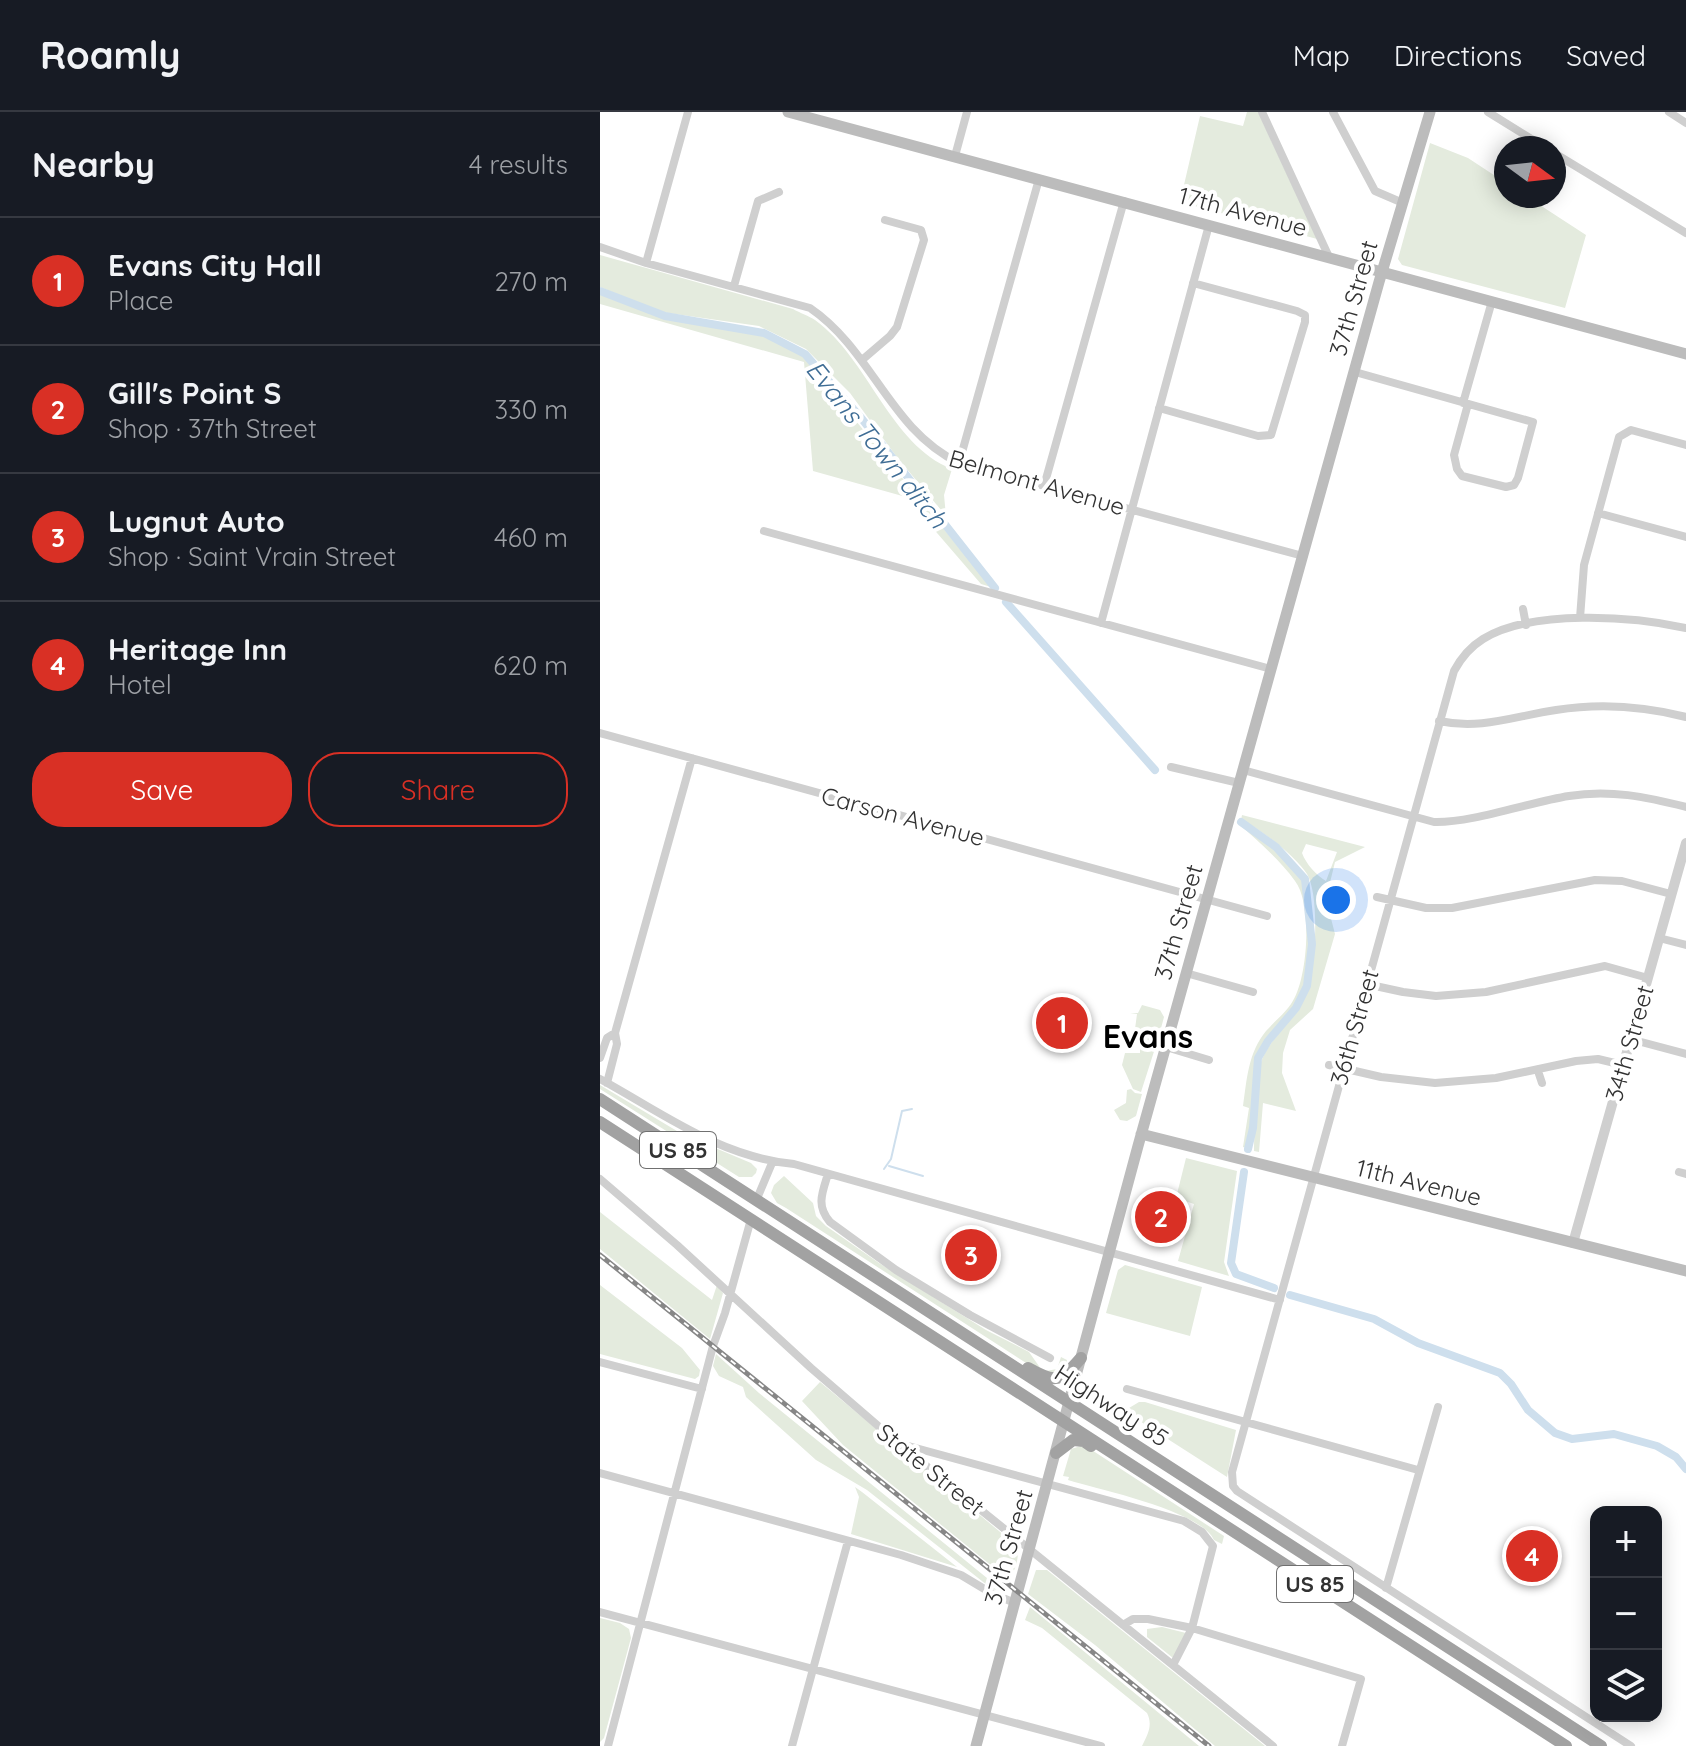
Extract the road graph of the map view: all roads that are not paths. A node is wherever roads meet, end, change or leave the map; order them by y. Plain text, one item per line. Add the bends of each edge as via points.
1 (688, 112) edge
2 (788, 112) edge
3 (967, 112) edge
4 (1262, 112) edge
5 (1333, 112) edge
6 (1430, 112) edge
7 (1488, 112) edge
8 (1669, 112) edge
9 (1686, 123) edge
10 (1527, 136) edge
11 (955, 156) junction
12 (1566, 160) edge
13 (1039, 179) junction
14 (779, 192) dead end
15 (1124, 201) junction
16 (1403, 203) junction
17 (885, 220) dead end
18 (1209, 225) junction
19 (1686, 233) edge
20 (600, 247) edge
21 (1329, 257) junction
22 (646, 263) junction
23 (1382, 271) junction
24 (1193, 283) junction
25 (734, 286) junction
26 (1492, 301) junction
27 (1686, 354) edge
28 (862, 360) junction
29 (1355, 372) junction
30 (1466, 403) junction
31 (1159, 408) junction
32 (1686, 445) edge
33 (959, 463) junction
34 (1044, 486) junction
35 (1131, 509) junction
36 (1598, 513) junction
37 (764, 531) dead end
38 (1686, 537) edge
39 (1303, 556) junction
40 (1523, 609) dead end
41 (1580, 618) junction
42 (1101, 623) junction
43 (1526, 625) junction
44 (1686, 628) edge
45 (1271, 669) junction
46 (1686, 717) edge
47 (1439, 721) junction
48 (600, 733) edge
49 (692, 758) junction
50 (1171, 767) dead end
51 (1243, 770) junction
52 (1239, 783) junction
53 (1686, 807) edge
54 (1413, 816) junction
55 (1685, 850) edge
56 (1671, 894) junction
57 (1377, 897) dead end
58 (1206, 899) junction
59 (1390, 900) junction
60 (1267, 916) dead end
61 (1659, 938) junction
62 (1686, 945) edge
63 (1186, 973) junction
64 (1648, 978) junction
65 (1366, 984) junction
66 (1253, 992) dead end
67 (615, 1033) junction
68 (1630, 1039) junction
69 (1166, 1047) junction
70 (1686, 1054) edge
71 (600, 1058) edge
72 (1209, 1060) dead end
73 (1329, 1065) dead end
74 (1623, 1065) junction
75 (1343, 1068) junction
76 (1538, 1071) junction
77 (604, 1081) edge
78 (1542, 1083) dead end
79 (600, 1099) edge
80 (600, 1122) edge
81 (1141, 1134) junction
82 (767, 1162) junction
83 (828, 1174) junction
84 (1313, 1178) junction
85 (600, 1179) edge
86 (756, 1201) junction
87 (751, 1219) junction
88 (1573, 1243) junction
89 (1108, 1252) junction
90 (1686, 1271) edge
91 (731, 1294) junction
92 (1280, 1300) junction
93 (985, 1348) junction
94 (1050, 1358) dead end
95 (1081, 1358) junction
96 (600, 1362) edge
97 (702, 1389) junction
98 (1127, 1389) dead end
99 (1069, 1403) junction
100 (1438, 1407) dead end
101 (1064, 1422) junction
102 (1246, 1424) junction
103 (898, 1443) junction
104 (1056, 1453) junction
105 (1418, 1470) junction
106 (600, 1473) edge
107 (1049, 1482) junction
108 (675, 1493) junction
109 (1178, 1496) junction
110 (848, 1541) junction
111 (1029, 1549) junction
112 (1386, 1588) junction
113 (1015, 1603) junction
114 (600, 1612) edge
115 (641, 1623) junction
116 (1123, 1625) junction
117 (1192, 1628) junction
118 (1173, 1665) junction
119 (813, 1668) junction
120 (985, 1714) junction
121 (608, 1746) edge
122 (792, 1746) edge
123 (976, 1746) edge
124 (1101, 1746) edge
125 (1273, 1746) edge
126 (1342, 1746) edge
127 (1566, 1746) edge
128 (1601, 1746) edge
129 (1631, 1746) edge

1 - 22 street
2 - 11 main road, 17th Avenue
3 - 11 street
4 - 21 street
5 - 16 street via 1375,191
6 - 16 main road, 37th Street
7 - 10 street
8 - 9 street
11 - 13 main road, 17th Avenue
12 - 19 street
13 - 15 main road, 17th Avenue
13 - 33 street
14 - 25 street via 758,201
15 - 18 main road, 17th Avenue
15 - 34 street
16 - 23 main road, 37th Street
17 - 28 street via 921,230 924,240 897,327
18 - 21 main road, 17th Avenue
18 - 24 street
20 - 22 street, Belmont Avenue
21 - 23 main road, 17th Avenue
22 - 25 street, Belmont Avenue
23 - 26 main road, 17th Avenue
23 - 29 main road, 37th Street
24 - 31 street
24 - 31 street via 1297,311 1305,315 1305,322 1271,435 1258,436
25 - 28 street, Belmont Avenue via 810,308
26 - 27 main road, 17th Avenue
26 - 30 street
28 - 33 street, Belmont Avenue via 914,432
29 - 30 street
29 - 39 main road, 37th Street
30 - 30 street via 1533,422 1514,485 1462,476 1457,469 1454,455
31 - 35 street
32 - 36 street via 1631,430 1619,437
33 - 34 street, Belmont Avenue
34 - 35 street, Belmont Avenue
35 - 39 street, Belmont Avenue
35 - 42 street
36 - 38 street
36 - 41 street via 1582,577
37 - 42 street
39 - 45 main road, 37th Street
40 - 43 street
41 - 43 street
41 - 44 street
42 - 45 street
43 - 47 street, 36th Street via 1486,637 1463,656
45 - 51 main road, 37th Street
46 - 47 street via 1597,706 1475,726
47 - 54 street, 36th Street
48 - 49 street, Carson Avenue
49 - 58 street, Carson Avenue
49 - 67 street
50 - 52 street
51 - 52 main road, 37th Street
51 - 54 street
52 - 58 main road, 37th Street
53 - 54 street via 1609,793 1572,795 1441,822
54 - 59 street, 36th Street
55 - 56 street, 34th Street
56 - 59 street via 1595,880 1452,908
56 - 61 street, 34th Street
57 - 59 street
58 - 60 street, Carson Avenue
58 - 63 main road, 37th Street
59 - 65 street, 36th Street
61 - 62 street
61 - 64 street, 34th Street
63 - 66 street
63 - 69 main road, 37th Street
64 - 65 street via 1605,966 1486,992 1436,996
64 - 68 street, 34th Street
65 - 75 street, 36th Street
67 - 71 street via 607,1038
67 - 77 street via 617,1048
68 - 70 street
68 - 74 street, 34th Street
69 - 72 street
69 - 81 main road, 37th Street
73 - 75 street
74 - 76 street via 1598,1059
74 - 88 street, 34th Street
75 - 76 street via 1435,1083
75 - 84 street, 36th Street
76 - 78 street
77 - 82 street via 684,1128
79 - 86 highway, Highway 85 / US 85
80 - 87 highway, Highway 85 / US 85
81 - 84 main road, 11th Avenue
81 - 89 main road, 37th Street
82 - 83 street
82 - 86 street
83 - 89 street
83 - 94 street via 820,1199 830,1222 896,1270
84 - 88 main road, 11th Avenue
84 - 92 street, 36th Street
85 - 91 street, State Street
86 - 93 highway, Highway 85 / US 85
87 - 91 street
87 - 101 highway, Highway 85 / US 85
88 - 90 main road, 11th Avenue
89 - 92 street
89 - 95 main road, 37th Street
91 - 97 street
91 - 103 street, State Street
92 - 102 street, 36th Street
93 - 95 highway via 1058,1380
93 - 99 highway, Highway 85 / US 85
95 - 99 main road, 37th Street
96 - 97 street
97 - 108 street
98 - 102 street
99 - 101 main road, 37th Street
99 - 128 highway, Highway 85 / US 85
100 - 105 street
101 - 104 main road, 37th Street
101 - 109 highway, Highway 85 / US 85
102 - 105 street
102 - 112 street, 36th Street via 1232,1472 1237,1491
103 - 107 street
103 - 111 street, State Street
104 - 107 main road, 37th Street
104 - 109 highway via 1069,1442 1084,1441
105 - 112 street
106 - 108 street
107 - 111 main road, 37th Street
107 - 117 street via 1184,1521 1206,1536 1213,1546
108 - 110 street
108 - 115 street
109 - 127 highway, Highway 85 / US 85
110 - 113 street via 961,1575
110 - 119 street
111 - 113 main road, 37th Street
111 - 116 street, State Street
112 - 129 street
113 - 120 main road, 37th Street
114 - 115 street
115 - 119 street
115 - 121 street
116 - 117 street via 1148,1619
116 - 118 street, State Street
117 - 118 street
117 - 126 street via 1361,1679
118 - 125 street, State Street
119 - 120 street
119 - 122 street
120 - 123 main road, 37th Street
120 - 124 street

